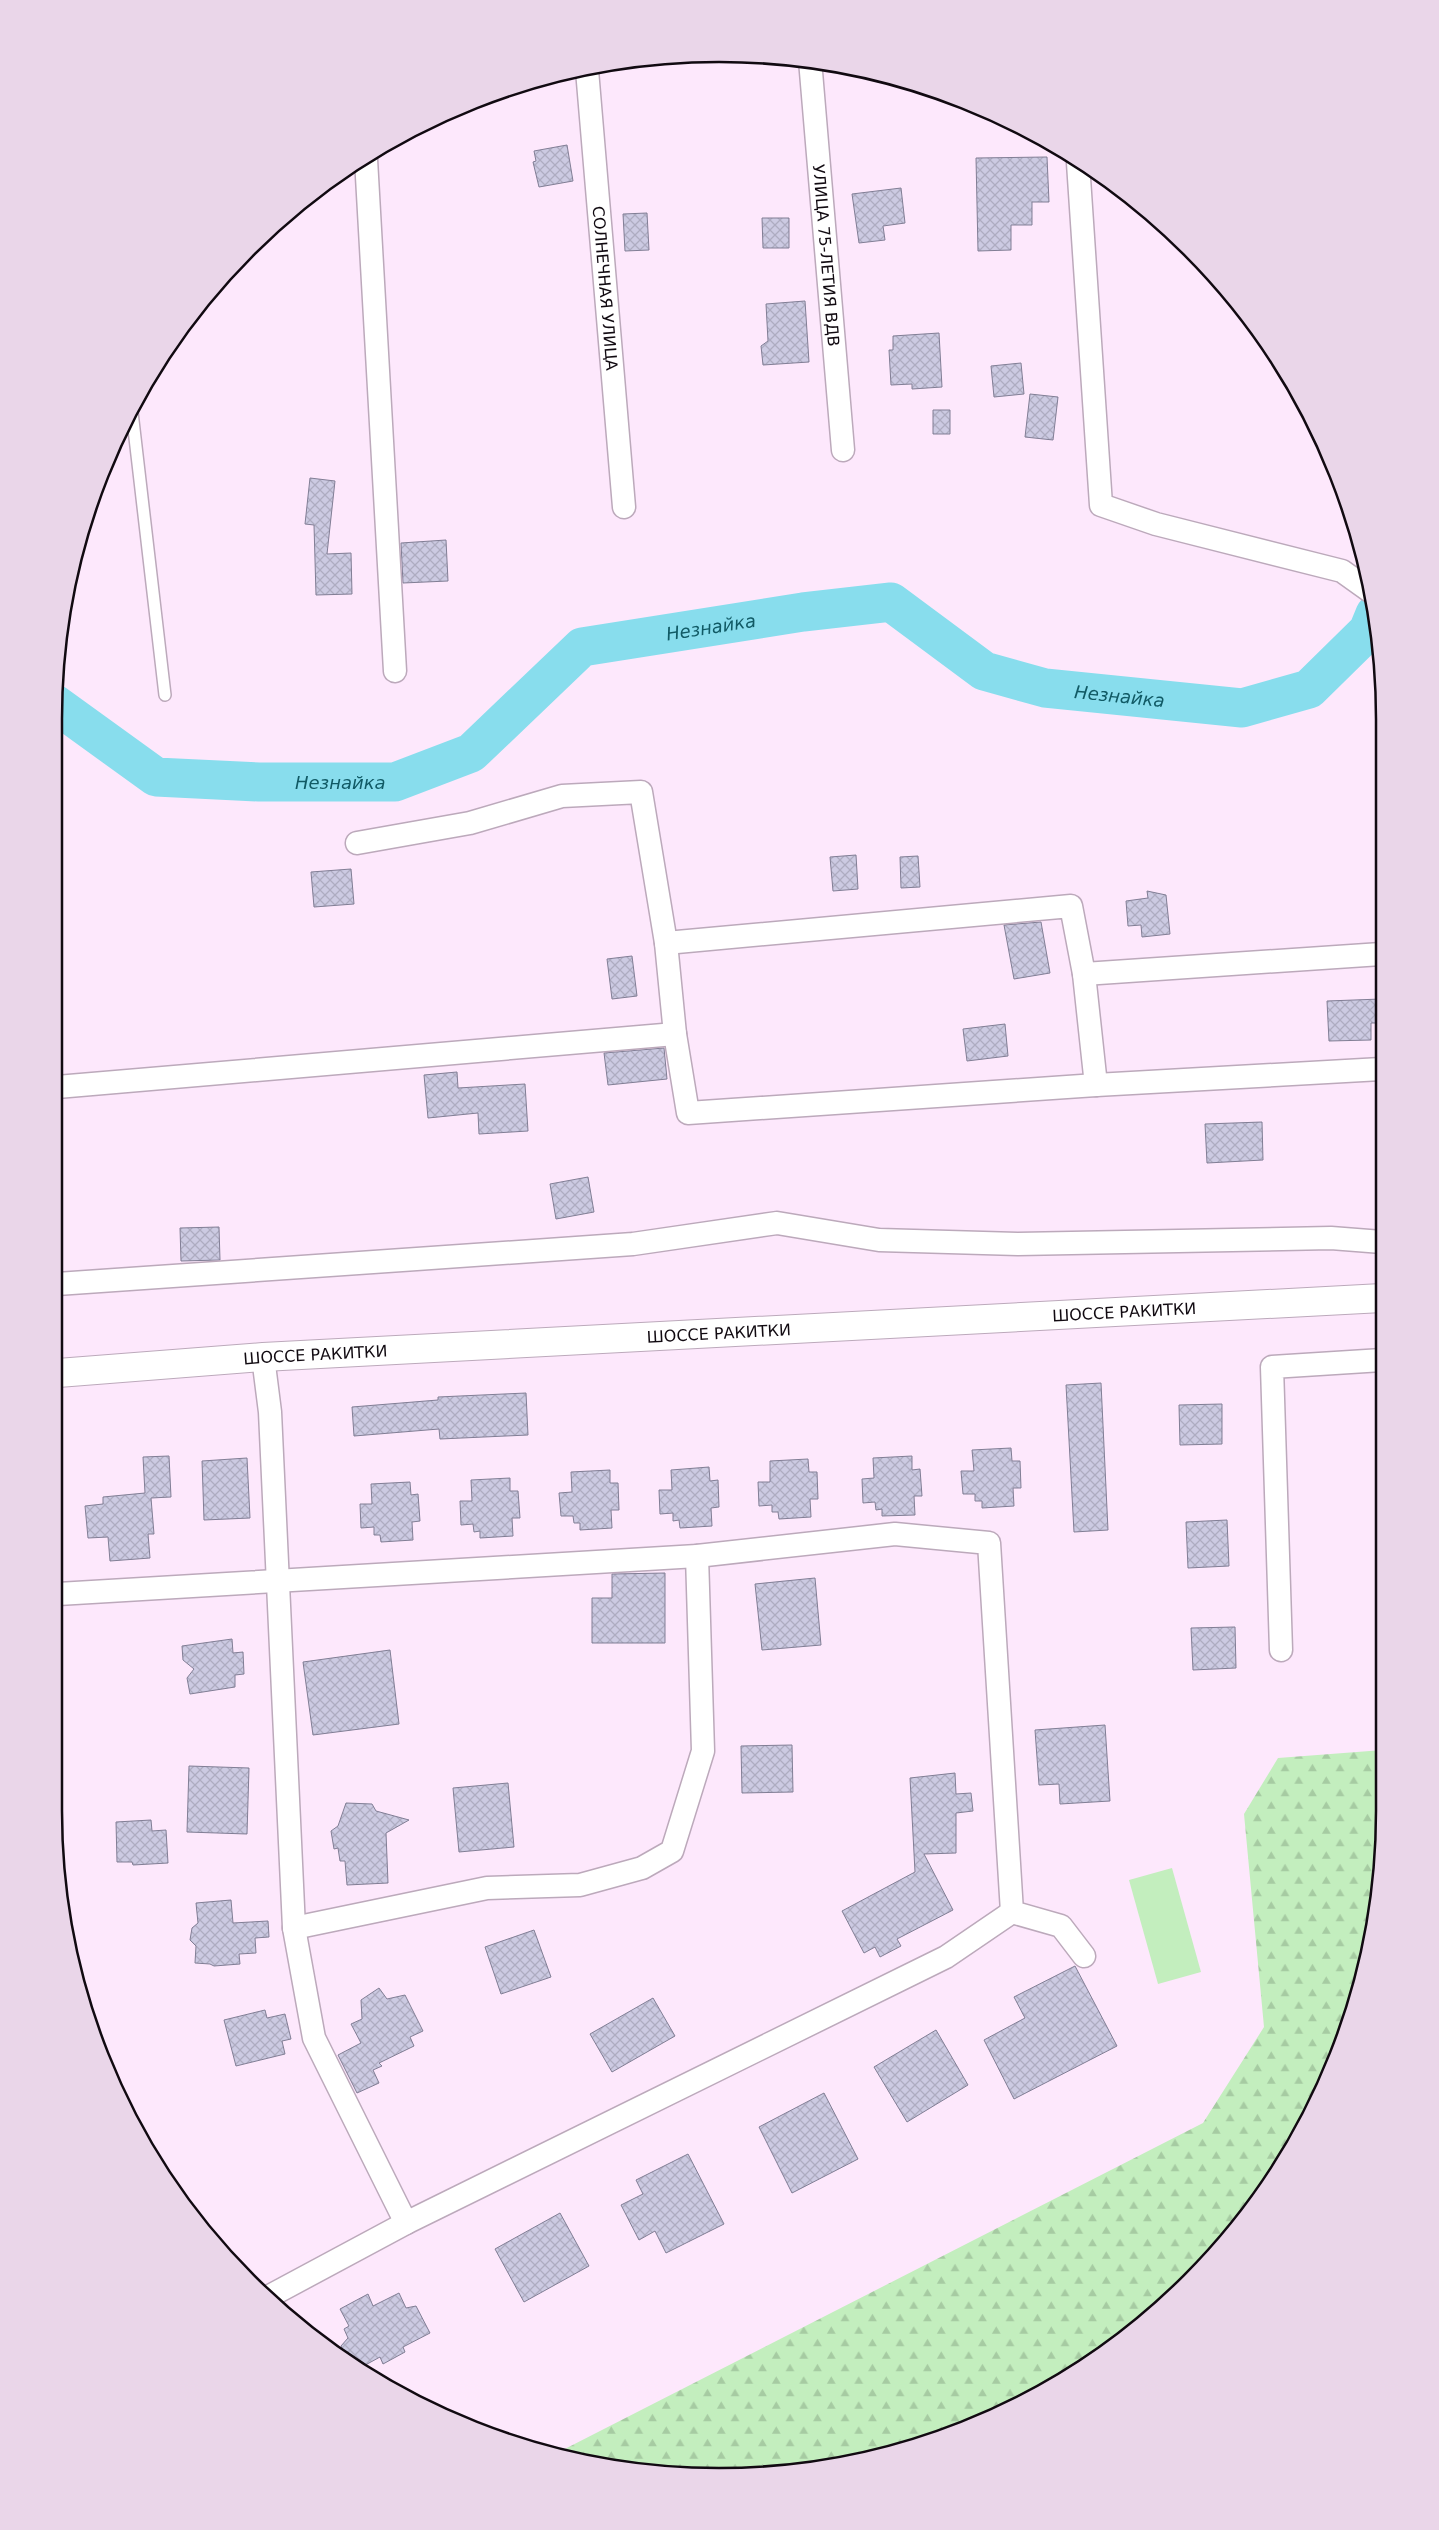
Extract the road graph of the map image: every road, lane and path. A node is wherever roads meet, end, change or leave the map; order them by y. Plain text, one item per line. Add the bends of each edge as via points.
1 (811, 69) edge
2 (587, 76) edge
3 (366, 166) edge
4 (1078, 169) edge
5 (133, 423) edge
6 (843, 450) dead end
7 (624, 507) dead end
8 (1363, 585) edge
9 (395, 672) dead end
10 (165, 695) dead end
11 (357, 843) dead end
12 (666, 943) junction
13 (1376, 954) edge
14 (1084, 974) junction
15 (675, 1034) junction
16 (1376, 1069) edge
17 (1096, 1085) junction
18 (62, 1087) edge
19 (1376, 1242) edge
20 (62, 1284) edge
21 (1376, 1298) edge
22 (263, 1357) junction
23 (1376, 1360) edge
24 (62, 1373) edge
25 (697, 1556) junction
26 (277, 1583) junction
27 (62, 1594) edge
28 (1281, 1650) dead end
29 (1012, 1912) junction
30 (294, 1928) junction
31 (1084, 1956) dead end
32 (406, 2223) junction
33 (275, 2293) edge

1 - 6 street, УЛИЦА 75-ЛЕТИЯ ВДВ
2 - 7 street, СОЛНЕЧНАЯ УЛИЦА
3 - 9 street
4 - 8 street via 1101,505 1156,524 1342,571
5 - 10 lane
11 - 12 street via 470,823 562,796 641,792
12 - 14 street via 1071,906
12 - 15 street
13 - 14 street
14 - 17 street
15 - 17 street via 688,1113
15 - 18 street
16 - 17 street
19 - 20 street via 1331,1238 1018,1244 879,1240 777,1223 633,1244
21 - 22 main road, ШОССЕ РАКИТКИ
22 - 24 main road, ШОССЕ РАКИТКИ
22 - 26 street via 270,1412
23 - 28 street via 1272,1367
25 - 26 street via 510,1565
25 - 29 street via 895,1534 989,1543
25 - 30 street via 703,1750 672,1851 642,1868 580,1885 487,1888
26 - 27 street
26 - 30 street
29 - 31 street via 1061,1926
29 - 32 street via 946,1957
30 - 32 street via 314,2038
32 - 33 street

